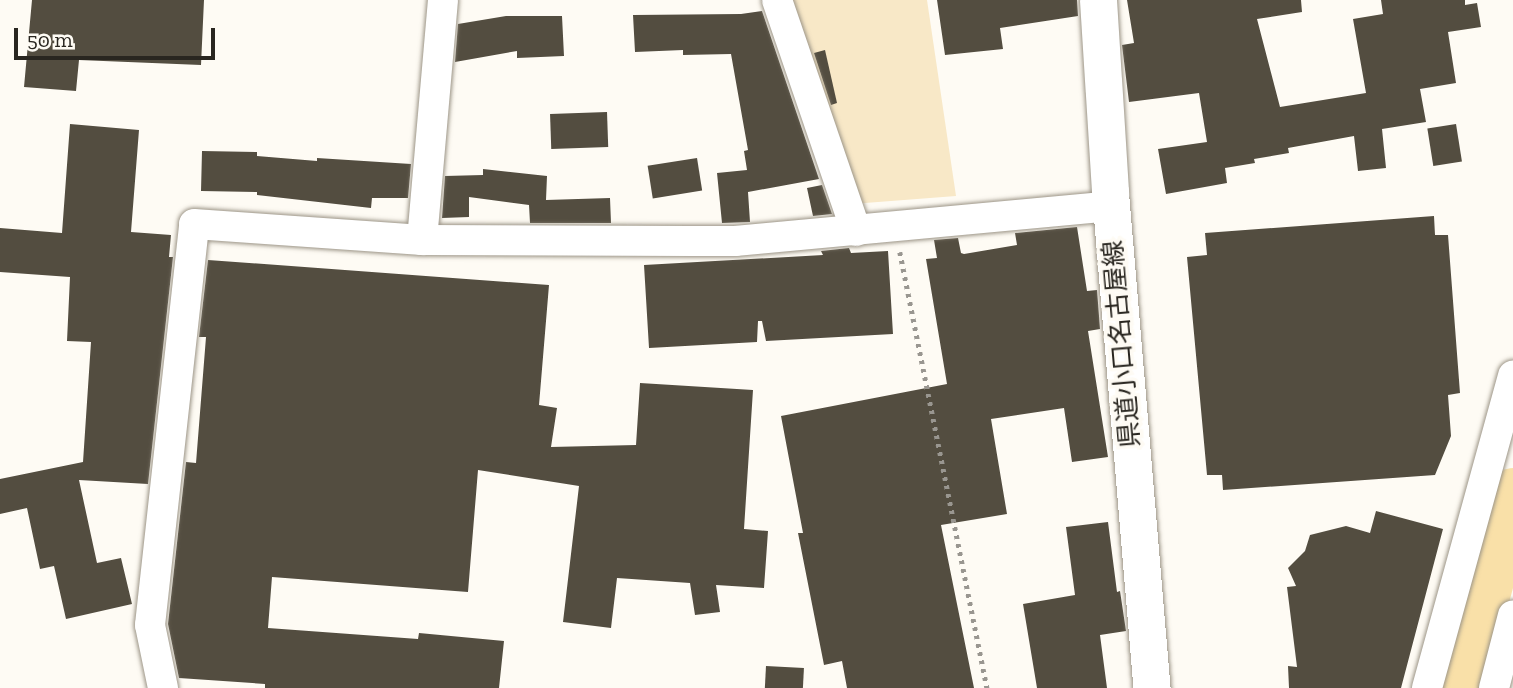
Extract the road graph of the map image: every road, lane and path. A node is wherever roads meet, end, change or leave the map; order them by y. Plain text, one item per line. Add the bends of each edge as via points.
1 (443, 0) edge
2 (777, 0) edge
3 (1098, 0) edge
4 (1111, 206) junction
5 (894, 224) junction
6 (856, 231) junction
7 (422, 240) junction
8 (1513, 376) edge
9 (1513, 615) edge
10 (163, 688) edge
11 (987, 688) edge
12 (1152, 688) edge
13 (1427, 688) edge
14 (1494, 688) edge

1 - 7 street
2 - 6 street
3 - 4 main road, 県道小口名古屋線
4 - 5 street
4 - 12 main road, 県道小口名古屋線
5 - 6 street
5 - 11 path
6 - 7 street via 735,241
7 - 10 street via 194,223 150,625
8 - 13 street
9 - 14 street

